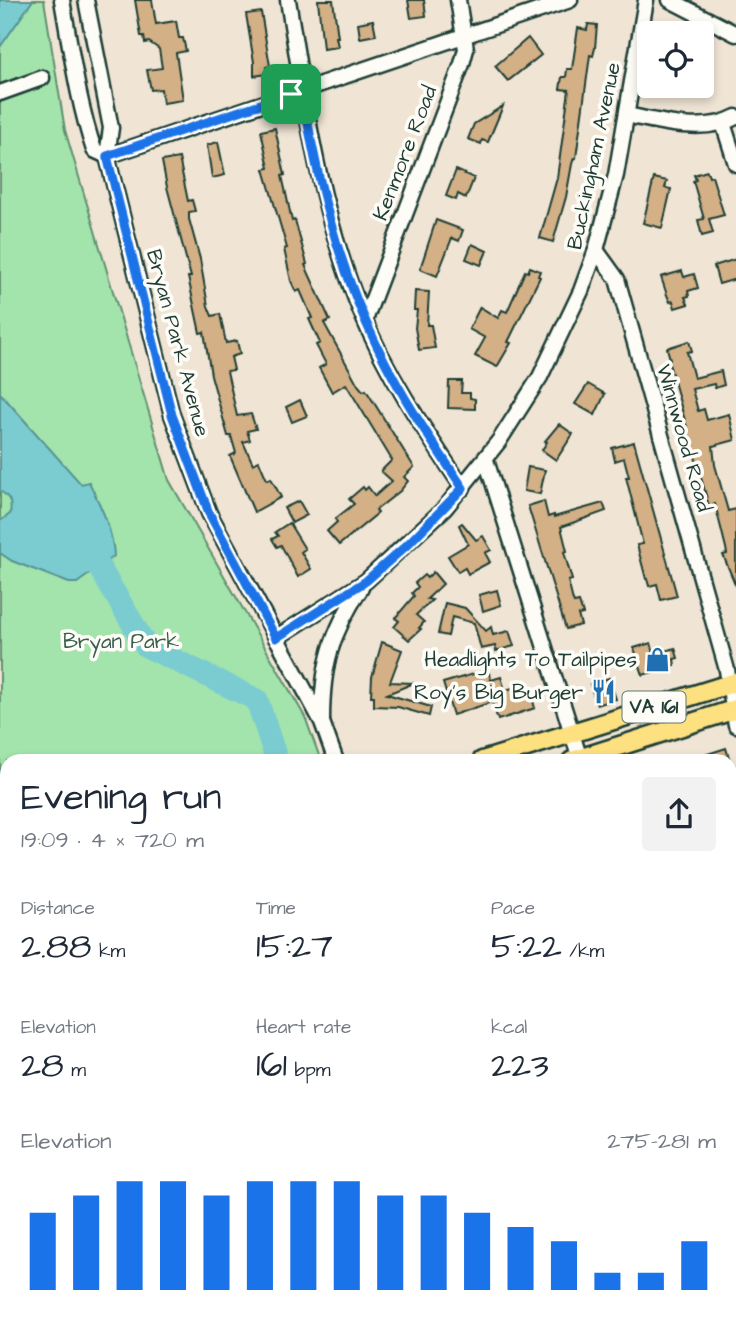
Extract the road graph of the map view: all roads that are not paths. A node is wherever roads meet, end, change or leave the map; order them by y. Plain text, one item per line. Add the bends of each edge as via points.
1 (62, 0) edge
2 (86, 0) edge
3 (288, 0) edge
4 (458, 0) edge
5 (570, 0) edge
6 (646, 0) edge
7 (670, 0) edge
8 (736, 34) edge
9 (465, 35) junction
10 (42, 78) dead end
11 (302, 90) junction
12 (0, 93) edge
13 (627, 115) junction
14 (729, 120) edge
15 (107, 156) junction
16 (736, 163) edge
17 (596, 250) junction
18 (365, 320) junction
19 (486, 460) junction
20 (463, 488) junction
21 (366, 581) junction
22 (276, 638) junction
23 (733, 683) edge
24 (735, 715) edge
25 (322, 722) junction
26 (571, 733) junction
27 (333, 754) edge
28 (504, 754) edge
29 (575, 754) edge
30 (597, 754) edge

1 - 15 street, Bryan Park Avenue via 89,135 94,150
2 - 15 street, Bryan Park Avenue via 111,128
3 - 11 street
4 - 9 street, Kenmore Road
5 - 9 street
6 - 13 street, Buckingham Avenue
7 - 8 street
9 - 11 street
9 - 18 street, Kenmore Road via 462,64
10 - 12 street
11 - 15 street
11 - 18 street via 324,201
13 - 14 street via 677,124
13 - 17 street, Buckingham Avenue
14 - 16 street
15 - 22 street, Bryan Park Avenue via 172,415 209,513
17 - 19 street, Buckingham Avenue via 551,355
17 - 23 street, Winnwood Road via 617,279
18 - 20 street via 415,416
19 - 20 street, Buckingham Avenue
19 - 26 street
20 - 21 street, Buckingham Avenue
21 - 22 street, Buckingham Avenue
21 - 25 street, Buckingham Avenue via 343,618 328,658
22 - 25 street, Bryan Park Avenue
23 - 24 street, Winnwood Road
23 - 26 main road, VA 161
24 - 30 main road, VA 161
25 - 27 street, Bryan Park Avenue
26 - 28 main road, VA 161
26 - 29 street

